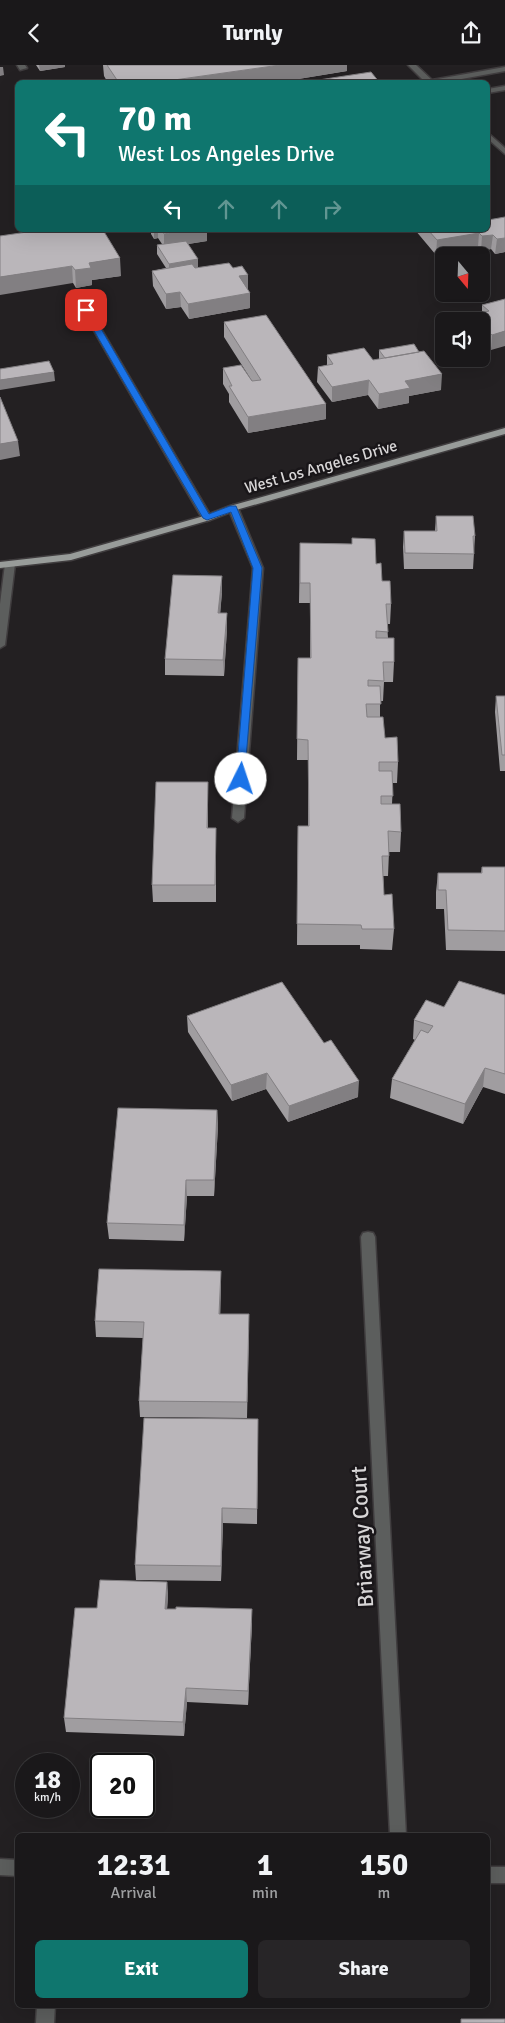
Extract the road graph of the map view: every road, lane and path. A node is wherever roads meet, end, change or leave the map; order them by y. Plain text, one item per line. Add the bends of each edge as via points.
1 (412, 65) edge
2 (505, 69) edge
3 (429, 80) edge
4 (442, 80) edge
5 (505, 88) edge
6 (490, 91) edge
7 (490, 137) edge
8 (505, 152) edge
9 (86, 310) dead end
10 (505, 431) edge
11 (233, 508) junction
12 (207, 518) junction
13 (5, 565) edge
14 (0, 645) edge
15 (238, 818) dead end
16 (368, 1237) dead end
17 (398, 1833) edge
18 (0, 1867) edge
19 (15, 1868) edge
20 (490, 1875) edge
21 (505, 1875) edge
22 (46, 2008) edge
23 (45, 2023) edge

1 - 3 street
2 - 4 street
5 - 6 street
7 - 8 street
9 - 12 street
10 - 11 main road, West Los Angeles Drive
11 - 12 main road, West Los Angeles Drive
11 - 15 street via 258,568
12 - 13 main road, West Los Angeles Drive via 71,557
13 - 14 street
16 - 17 street, Briarway Court
18 - 19 street
20 - 21 street
22 - 23 street

